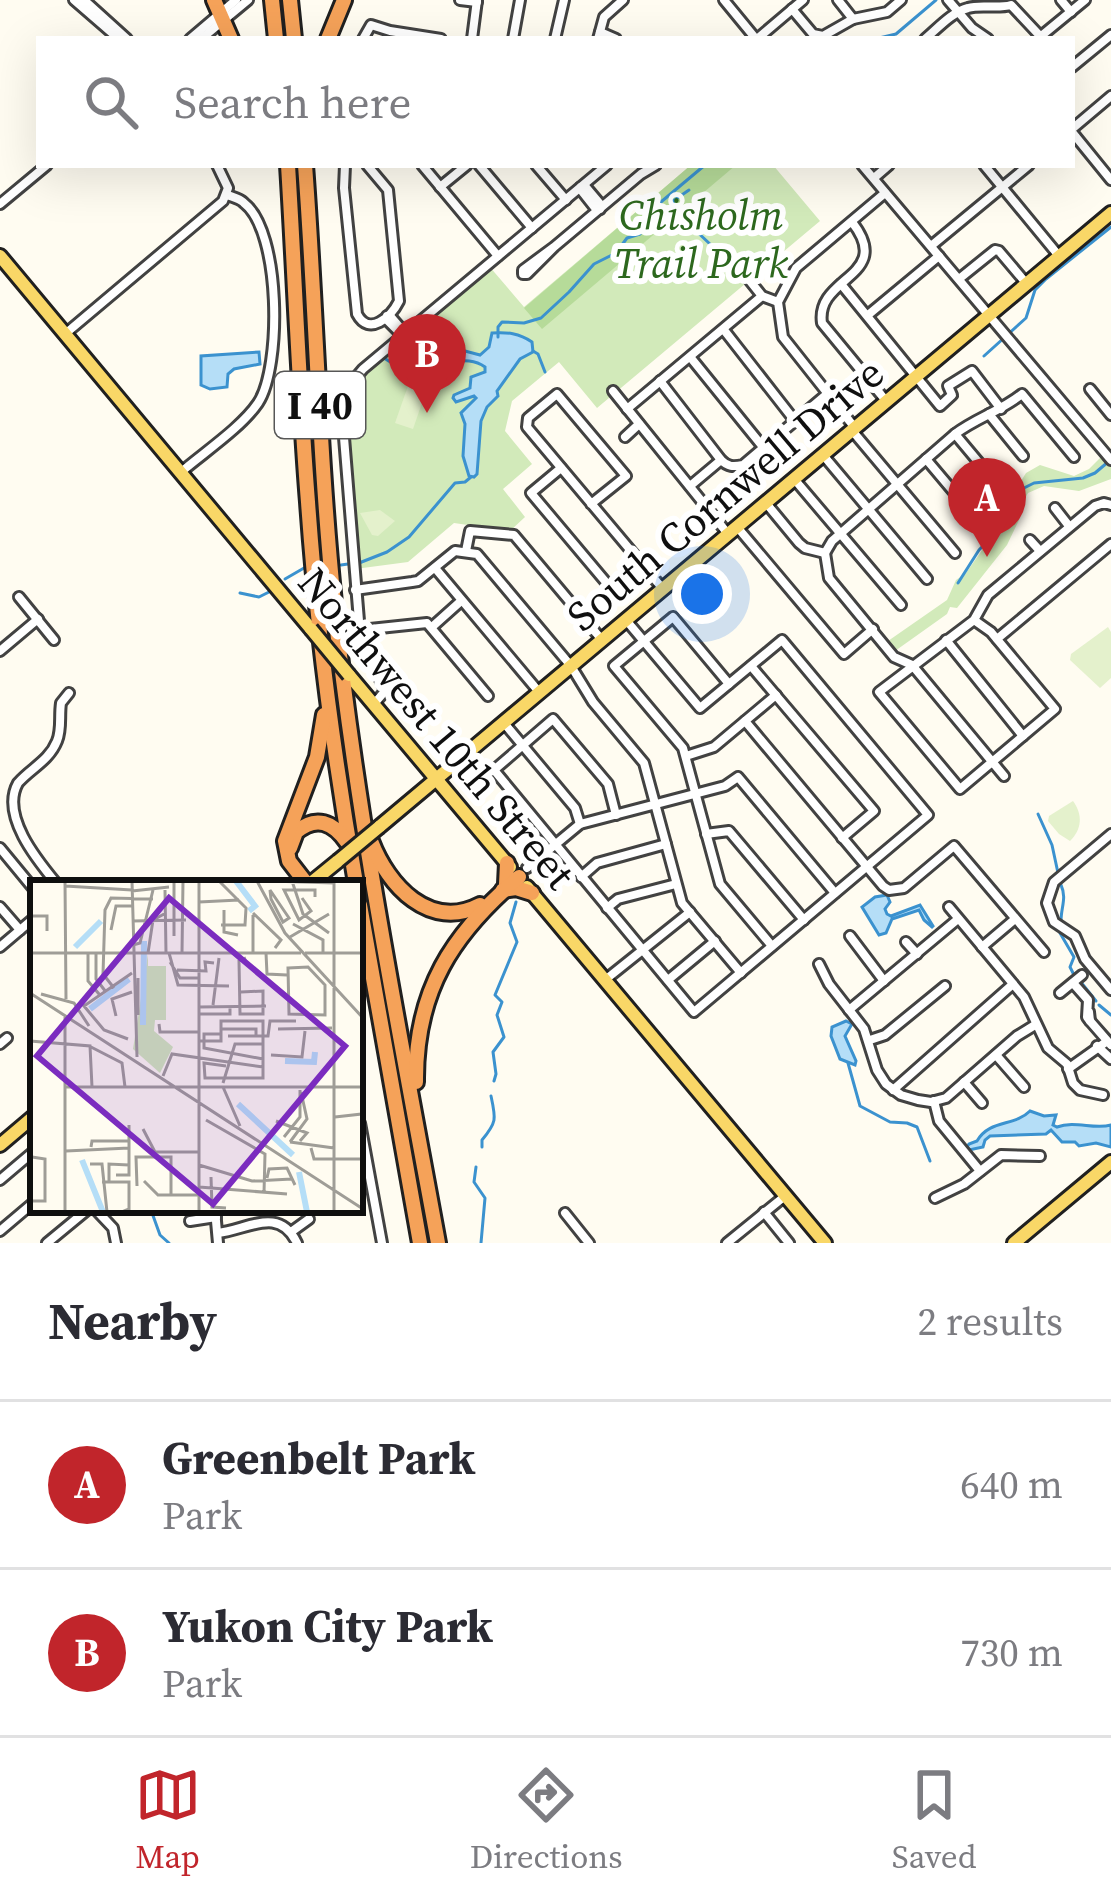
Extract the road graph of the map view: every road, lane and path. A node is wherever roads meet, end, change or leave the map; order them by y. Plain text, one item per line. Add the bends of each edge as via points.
1 (74, 0) edge
2 (84, 0) edge
3 (236, 0) edge
4 (248, 0) edge
5 (272, 0) edge
6 (290, 0) edge
7 (344, 0) edge
8 (460, 0) edge
9 (520, 0) edge
10 (564, 0) edge
11 (623, 0) edge
12 (724, 0) edge
13 (803, 0) edge
14 (838, 0) edge
15 (948, 0) edge
16 (1061, 0) edge
17 (1085, 0) edge
18 (477, 1) edge
19 (897, 1) edge
20 (792, 9) junction
21 (218, 12) edge
22 (1071, 12) junction
23 (959, 14) junction
24 (854, 19) junction
25 (599, 35) edge
26 (1111, 35) edge
27 (119, 36) edge
28 (120, 36) edge
29 (193, 36) edge
30 (276, 36) edge
31 (294, 36) edge
32 (329, 36) edge
33 (365, 36) edge
34 (419, 36) edge
35 (472, 36) edge
36 (514, 36) edge
37 (555, 36) edge
38 (754, 36) edge
39 (760, 36) edge
40 (928, 36) edge
41 (984, 36) edge
42 (1037, 36) edge
43 (1041, 36) edge
44 (1075, 65) edge
45 (1111, 96) edge
46 (1075, 127) edge
47 (1075, 134) edge
48 (42, 168) edge
49 (219, 168) edge
50 (285, 168) edge
51 (305, 168) edge
52 (344, 168) edge
53 (370, 168) edge
54 (424, 168) edge
55 (462, 168) edge
56 (482, 168) edge
57 (539, 168) edge
58 (599, 168) edge
59 (648, 168) edge
60 (865, 168) edge
61 (886, 168) edge
62 (986, 168) edge
63 (1025, 168) edge
64 (874, 178) junction
65 (1111, 179) edge
66 (440, 187) junction
67 (581, 187) junction
68 (1002, 187) junction
69 (885, 193) junction
70 (227, 195) junction
71 (566, 200) junction
72 (0, 204) edge
73 (600, 209) junction
74 (1111, 213) edge
75 (852, 222) junction
76 (532, 228) junction
77 (931, 246) junction
78 (554, 248) dead end
79 (0, 256) edge
80 (498, 256) junction
81 (939, 256) junction
82 (1059, 256) junction
83 (959, 279) junction
84 (750, 280) dead end
85 (842, 284) junction
86 (1027, 284) junction
87 (762, 296) junction
88 (778, 302) junction
89 (868, 315) junction
90 (989, 315) junction
91 (387, 316) junction
92 (724, 330) junction
93 (65, 334) junction
94 (403, 336) junction
95 (691, 358) junction
96 (918, 376) junction
97 (1041, 377) junction
98 (660, 381) junction
99 (1027, 389) junction
100 (1090, 389) dead end
101 (613, 392) dead end
102 (826, 394) junction
103 (886, 402) junction
104 (627, 409) junction
105 (1001, 409) junction
106 (988, 414) junction
107 (1111, 415) edge
108 (795, 421) junction
109 (639, 424) junction
110 (855, 428) junction
111 (955, 434) junction
112 (625, 436) dead end
113 (763, 447) junction
114 (823, 455) junction
115 (1024, 456) dead end
116 (1074, 457) dead end
117 (926, 459) junction
118 (721, 460) junction
119 (1111, 460) edge
120 (561, 468) junction
121 (180, 473) junction
122 (795, 479) junction
123 (996, 482) dead end
124 (897, 484) junction
125 (690, 486) junction
126 (766, 503) junction
127 (591, 504) junction
128 (1111, 505) edge
129 (1055, 508) dead end
130 (869, 509) junction
131 (980, 523) dead end
132 (1070, 526) junction
133 (734, 531) junction
134 (841, 532) junction
135 (1030, 540) dead end
136 (1111, 544) edge
137 (466, 551) junction
138 (1040, 551) junction
139 (825, 553) junction
140 (955, 553) dead end
141 (435, 568) junction
142 (927, 579) dead end
143 (355, 590) junction
144 (663, 590) junction
145 (19, 596) dead end
146 (461, 601) junction
147 (901, 604) dead end
148 (38, 619) junction
149 (585, 619) junction
150 (626, 620) junction
151 (974, 620) junction
152 (431, 627) junction
153 (370, 629) dead end
154 (873, 629) junction
155 (997, 639) junction
156 (54, 640) dead end
157 (602, 640) junction
158 (946, 640) junction
159 (644, 641) junction
160 (1, 648) edge
161 (322, 654) junction
162 (912, 665) junction
163 (571, 666) junction
164 (752, 666) junction
165 (730, 684) junction
166 (539, 692) junction
167 (69, 694) dead end
168 (776, 695) junction
169 (488, 696) dead end
170 (374, 705) junction
171 (745, 721) junction
172 (504, 723) junction
173 (1023, 736) junction
174 (521, 744) junction
175 (686, 756) junction
176 (992, 762) junction
177 (1004, 776) dead end
178 (436, 780) junction
179 (696, 794) junction
180 (656, 804) junction
181 (361, 809) junction
182 (616, 814) junction
183 (580, 824) junction
184 (706, 834) junction
185 (1111, 834) edge
186 (842, 838) junction
187 (667, 844) junction
188 (349, 845) junction
189 (554, 846) junction
190 (0, 848) edge
191 (867, 867) junction
192 (513, 876) junction
193 (581, 877) junction
194 (54, 880) edge
195 (304, 880) edge
196 (304, 880) edge
197 (307, 880) edge
198 (355, 880) edge
199 (30, 884) edge
200 (676, 884) junction
201 (532, 893) joint
202 (835, 893) junction
203 (0, 907) edge
204 (949, 907) dead end
205 (607, 908) junction
206 (691, 912) junction
207 (958, 919) junction
208 (804, 920) junction
209 (1016, 920) junction
210 (30, 922) edge
211 (363, 922) edge
212 (20, 930) junction
213 (850, 936) dead end
214 (715, 941) junction
215 (906, 941) dead end
216 (772, 946) junction
217 (0, 947) edge
218 (641, 950) junction
219 (986, 951) junction
220 (1044, 952) dead end
221 (916, 954) junction
222 (819, 964) dead end
223 (741, 973) junction
224 (1082, 975) dead end
225 (605, 980) junction
226 (668, 980) junction
227 (884, 981) junction
228 (1013, 984) junction
229 (945, 986) dead end
230 (1111, 990) edge
231 (849, 1010) junction
232 (1091, 1011) junction
233 (1075, 1021) dead end
234 (1031, 1026) junction
235 (870, 1040) junction
236 (1103, 1043) edge
237 (996, 1054) junction
238 (1111, 1059) edge
239 (1069, 1069) junction
240 (964, 1082) junction
241 (1024, 1087) dead end
242 (893, 1090) junction
243 (1107, 1098) edge
244 (934, 1102) junction
245 (982, 1103) dead end
246 (28, 1122) edge
247 (419, 1141) junction
248 (363, 1142) edge
249 (0, 1145) edge
250 (30, 1155) edge
251 (1040, 1156) dead end
252 (1111, 1162) edge
253 (980, 1171) junction
254 (0, 1180) edge
255 (374, 1194) junction
256 (785, 1196) junction
257 (363, 1197) edge
258 (934, 1198) dead end
259 (30, 1206) edge
260 (87, 1213) edge
261 (94, 1213) edge
262 (216, 1213) edge
263 (565, 1213) dead end
264 (764, 1213) junction
265 (261, 1217) edge
266 (309, 1220) dead end
267 (190, 1221) dead end
268 (0, 1231) edge
269 (291, 1232) junction
270 (218, 1238) edge
271 (47, 1243) edge
272 (116, 1243) edge
273 (297, 1243) edge
274 (382, 1243) edge
275 (420, 1243) edge
276 (438, 1243) edge
277 (589, 1243) edge
278 (727, 1243) edge
279 (789, 1243) edge
280 (825, 1243) edge
281 (1014, 1243) edge

1 - 27 street
2 - 28 street
3 - 21 street
4 - 21 street
5 - 30 highway
6 - 31 highway
7 - 32 highway
8 - 18 street
9 - 36 street
10 - 37 street
11 - 25 street via 604,17
12 - 38 street
13 - 20 street
14 - 24 street
15 - 23 street
16 - 22 street
17 - 22 street
18 - 35 street
19 - 24 street
20 - 24 street via 818,35
20 - 39 street
21 - 29 street
22 - 43 street
23 - 40 street
23 - 41 street
23 - 42 street via 1011,5
26 - 44 street
33 - 34 street via 371,25
45 - 46 street
47 - 65 street
48 - 72 street
49 - 70 street
50 - 161 highway, I 40
51 - 181 highway, I 40 via 328,532
52 - 91 street via 357,314 368,326
53 - 91 street via 388,190 399,302
54 - 66 street
55 - 66 street
56 - 76 street
57 - 71 street
58 - 67 street
59 - 73 street
60 - 64 street
61 - 64 street
62 - 68 street
63 - 68 street
64 - 69 street
66 - 80 street
67 - 71 street
67 - 73 street
68 - 77 street
68 - 82 street
69 - 75 street
69 - 77 street
70 - 93 street
70 - 121 street via 248,206 268,250 266,386 246,416
71 - 76 street
73 - 78 street
74 - 82 main road, South Cornwell Drive
75 - 85 street via 866,253
75 - 88 street via 796,268
76 - 80 street
77 - 81 street
79 - 93 main road, Northwest 10th Street
80 - 94 street
81 - 83 street
81 - 89 street
82 - 86 main road, South Cornwell Drive
83 - 86 street via 995,250
83 - 90 street
84 - 87 street
85 - 89 street
85 - 103 street via 825,298 821,323
86 - 90 main road, South Cornwell Drive
87 - 88 street
87 - 92 street
88 - 102 street via 783,337
89 - 96 street
90 - 96 main road, South Cornwell Drive
90 - 97 street
91 - 94 street
92 - 95 street
92 - 108 street
93 - 121 main road, Northwest 10th Street
94 - 143 street via 353,379 343,401
95 - 98 street
95 - 113 street
96 - 103 main road, South Cornwell Drive
96 - 105 street via 940,406 952,395 948,386 972,371
97 - 99 street
97 - 119 street
98 - 104 street
98 - 118 street
99 - 105 street
99 - 116 street
100 - 107 street
101 - 104 street
102 - 108 street
102 - 110 street
103 - 110 main road, South Cornwell Drive
104 - 109 street
105 - 106 street
106 - 111 street
106 - 115 street
108 - 113 street
109 - 112 street
109 - 125 street
110 - 114 main road, South Cornwell Drive
110 - 124 street
111 - 117 street
111 - 123 street
113 - 118 street via 743,465
114 - 122 main road, South Cornwell Drive
114 - 130 street
117 - 124 street
117 - 131 street
118 - 125 street
120 - 127 street
120 - 127 street via 526,422 557,394 626,476
120 - 149 street via 531,493 614,593
121 - 170 main road, Northwest 10th Street, bridge
122 - 126 main road, South Cornwell Drive
122 - 134 street
124 - 130 street
124 - 140 street
125 - 133 street
126 - 133 main road, South Cornwell Drive
126 - 139 street via 799,543
127 - 144 street
128 - 132 street via 1094,506
129 - 132 street
130 - 134 street
130 - 142 street
132 - 138 street
133 - 144 main road, South Cornwell Drive
133 - 154 street via 844,654
134 - 139 street
134 - 147 street
135 - 138 street
136 - 155 street
137 - 141 street
137 - 149 street via 470,531 514,535
137 - 163 street via 477,554
138 - 151 street via 988,596
139 - 154 street via 829,578
141 - 143 street via 412,583
141 - 146 street
143 - 170 street via 360,633 384,684
144 - 150 main road, South Cornwell Drive
145 - 148 street
146 - 152 street
146 - 166 street
148 - 156 street
148 - 160 street
149 - 157 street
150 - 157 main road, South Cornwell Drive
150 - 159 street
151 - 155 street
151 - 158 street
152 - 153 street
152 - 169 street
154 - 162 street
155 - 173 street via 1055,709
157 - 163 main road, South Cornwell Drive
158 - 162 street
158 - 173 street
159 - 165 street via 700,708
159 - 165 street via 673,616
159 - 175 street via 614,666
161 - 188 highway, I 40
161 - 195 highway via 322,736 285,841
162 - 176 street
162 - 176 street via 879,692 960,789
163 - 166 main road, South Cornwell Drive
163 - 180 street via 644,763
164 - 165 street
164 - 168 street
164 - 191 street via 782,640 928,815
166 - 172 main road, South Cornwell Drive
167 - 194 street via 55,746 17,784 9,806 20,839
168 - 171 street
168 - 186 street via 874,812
170 - 178 main road, Northwest 10th Street
171 - 175 street via 714,747
171 - 186 street
172 - 174 street
172 - 178 main road, South Cornwell Drive
173 - 176 street
174 - 182 street via 553,718 608,784
174 - 183 street
174 - 189 street via 494,770
175 - 179 street
176 - 177 street
178 - 192 main road, Northwest 10th Street
178 - 197 main road, South Cornwell Drive, bridge
179 - 180 street
179 - 184 street
179 - 202 street via 738,778
180 - 182 street
180 - 187 street
181 - 192 highway via 386,870 423,906 464,912
181 - 247 highway, I 40
182 - 183 street
183 - 189 street
184 - 208 street via 729,830
184 - 216 street via 720,884
185 - 230 street via 1054,882 1046,903
186 - 191 street
187 - 193 street via 598,863
187 - 200 street
188 - 196 highway via 326,822 300,829 291,856
188 - 198 highway, I 40
189 - 192 street
189 - 193 street
190 - 199 street
191 - 202 street
191 - 209 street via 898,890 954,846
192 - 201 highway via 516,888
192 - 247 highway via 454,944 427,1000 416,1054
193 - 205 street
200 - 205 street
200 - 206 street
201 - 225 main road, Northwest 10th Street
202 - 208 street
203 - 212 street
204 - 207 street
205 - 218 street
206 - 214 street
206 - 218 street
207 - 219 street
207 - 221 street
208 - 216 street
209 - 219 street
209 - 220 street
210 - 212 street
211 - 275 highway
212 - 217 street
213 - 227 street
214 - 223 street
214 - 226 street
215 - 221 street
216 - 223 street
218 - 225 street
218 - 226 street
219 - 228 street
221 - 227 street
222 - 231 street
223 - 226 street via 694,1012
224 - 232 street via 1067,989 1083,994
225 - 256 main road, Northwest 10th Street
227 - 231 street
228 - 234 street via 1029,1006
228 - 242 street
229 - 235 street
231 - 235 street
232 - 233 street
232 - 236 street
234 - 237 street
234 - 239 street
235 - 242 street via 877,1070
236 - 238 street
236 - 239 street
237 - 240 street
237 - 241 street
239 - 243 street via 1080,1090
240 - 244 street
240 - 245 street
242 - 244 street
244 - 253 street via 944,1129
246 - 249 main road
247 - 276 highway, I 40
248 - 255 street
250 - 254 street
251 - 253 street via 1001,1155
252 - 281 main road
253 - 258 street
255 - 257 street
255 - 274 street
256 - 264 street
256 - 280 main road, Northwest 10th Street
259 - 268 street
260 - 271 street
261 - 272 street
262 - 267 street
262 - 270 street
263 - 277 street
264 - 278 street
264 - 279 street
265 - 269 street
265 - 270 street
266 - 269 street
269 - 273 street

